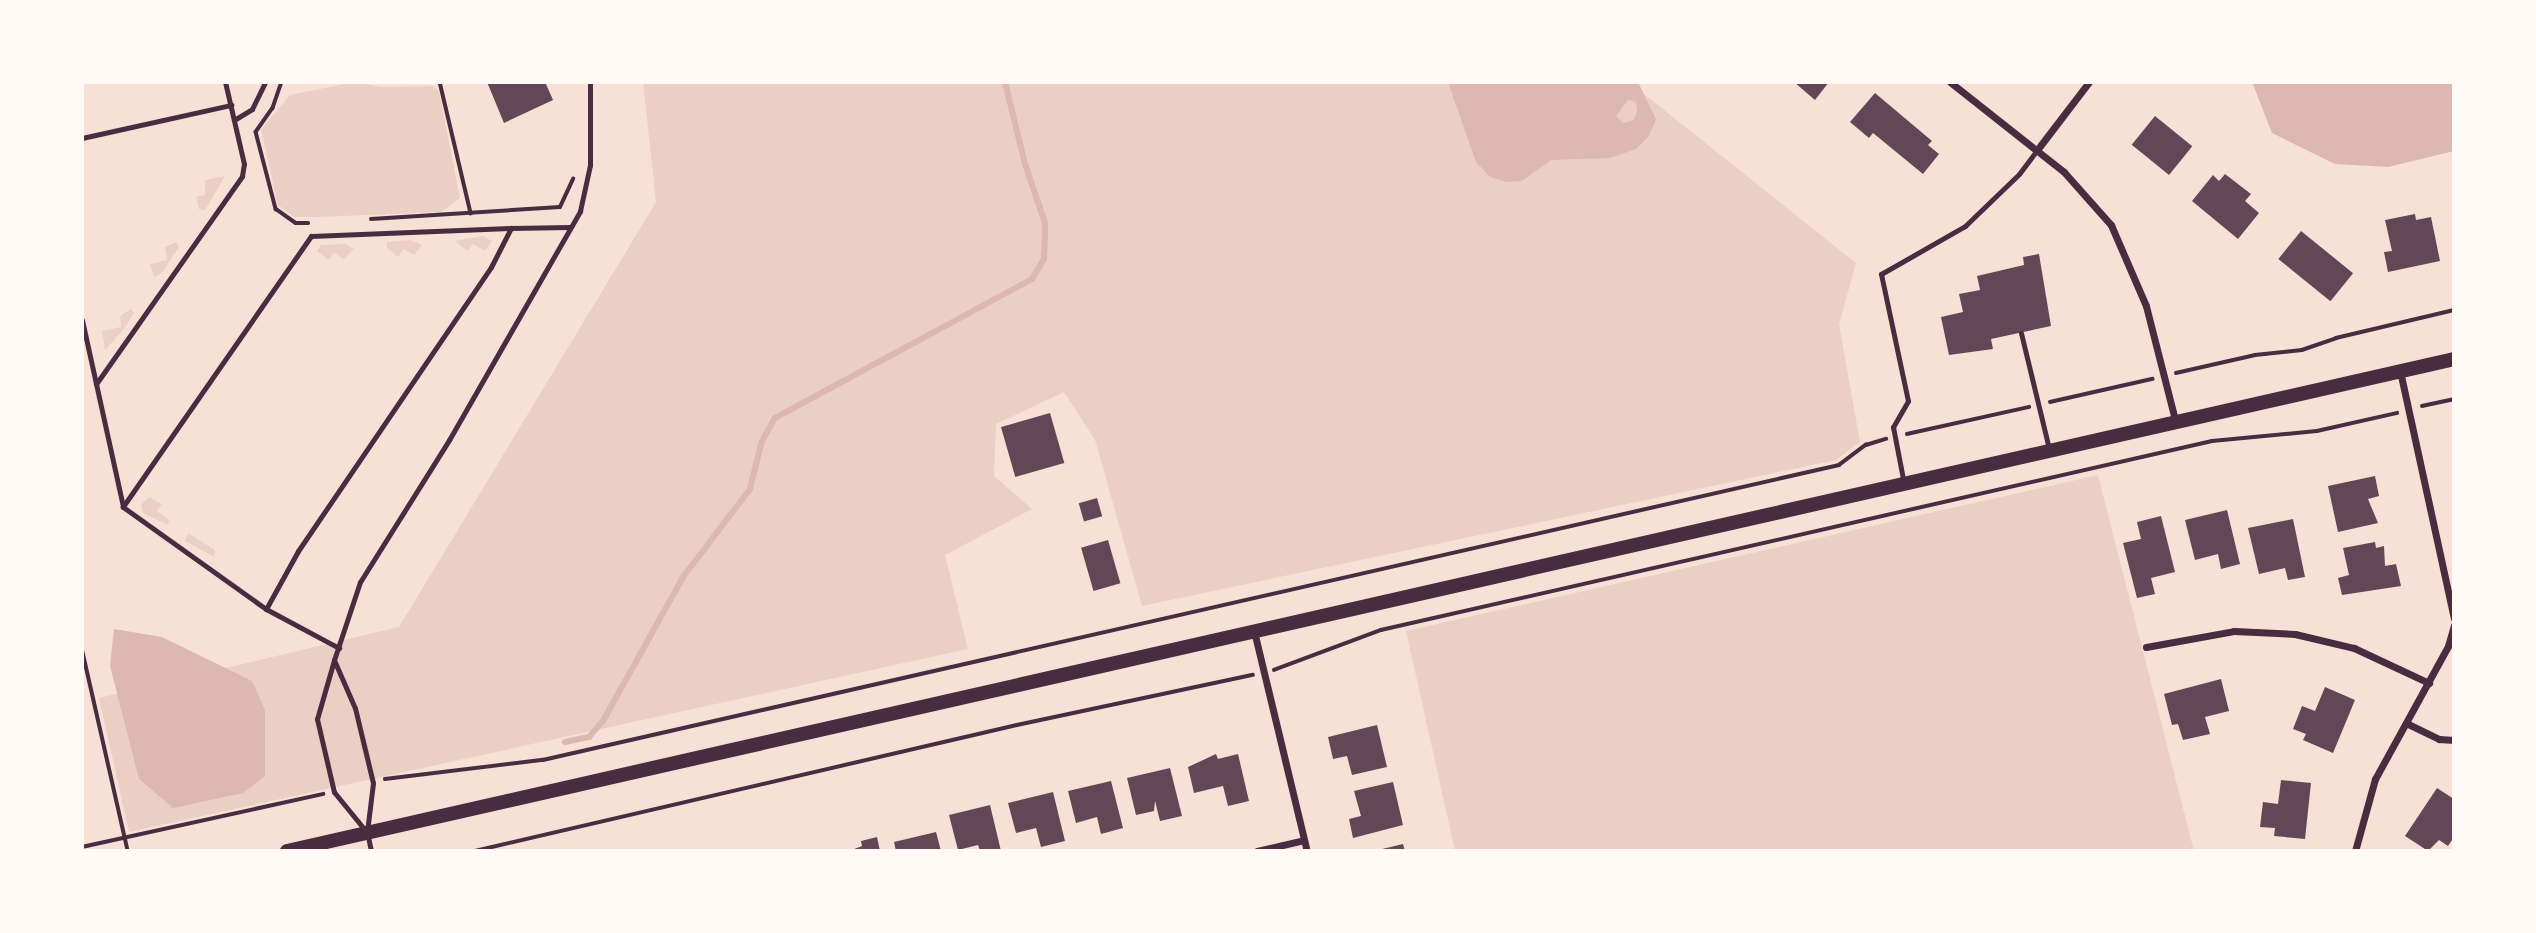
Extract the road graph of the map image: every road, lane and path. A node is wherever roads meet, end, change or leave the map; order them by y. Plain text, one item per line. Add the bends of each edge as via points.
1 (225, 82) edge
2 (265, 82) edge
3 (282, 82) edge
4 (304, 82) edge
5 (313, 82) edge
6 (440, 82) edge
7 (590, 82) edge
8 (1950, 82) edge
9 (2088, 82) edge
10 (230, 105) junction
11 (234, 120) junction
12 (82, 138) edge
13 (2037, 150) junction
14 (575, 168) dead end
15 (471, 213) junction
16 (358, 220) dead end
17 (321, 222) dead end
18 (570, 227) junction
19 (511, 228) junction
20 (2454, 310) edge
21 (82, 320) edge
22 (2021, 333) dead end
23 (2454, 359) edge
24 (2400, 371) junction
25 (2181, 372) dead end
26 (2147, 380) dead end
27 (96, 384) junction
28 (2454, 399) edge
29 (2039, 404) junction
30 (2426, 405) dead end
31 (2391, 415) dead end
32 (2176, 425) junction
33 (1907, 434) dead end
34 (1879, 441) dead end
35 (2051, 454) junction
36 (1905, 487) junction
37 (123, 507) junction
38 (265, 609) junction
39 (2454, 618) edge
40 (2454, 625) edge
41 (1254, 631) junction
42 (2146, 647) dead end
43 (82, 648) edge
44 (339, 648) junction
45 (2451, 648) edge
46 (334, 660) junction
47 (1283, 667) dead end
48 (1248, 676) dead end
49 (2429, 683) junction
50 (2406, 723) junction
51 (2454, 740) edge
52 (384, 779) dead end
53 (318, 795) dead end
54 (367, 832) junction
55 (125, 838) junction
56 (1304, 840) junction
57 (82, 847) edge
58 (128, 851) edge
59 (287, 851) edge
60 (371, 851) edge
61 (475, 851) edge
62 (1257, 851) edge
63 (1307, 851) edge
64 (2355, 851) edge

1 - 10 lane
2 - 11 lane via 252,109
3 - 17 path via 274,108 256,132 276,209 296,223
4 - 5 path
6 - 15 path
7 - 18 lane via 590,164 580,211
8 - 13 street
9 - 13 street
10 - 11 lane
10 - 12 lane
11 - 27 lane via 242,176
13 - 32 street via 2081,188 2121,242 2146,306
13 - 36 lane via 1965,226 1881,274 1908,401 1893,437
14 - 15 path via 560,207
15 - 16 path
18 - 19 lane
18 - 44 lane via 449,440 360,582
19 - 37 lane via 311,236
19 - 38 lane via 491,267 298,551
20 - 25 path via 2302,350
21 - 27 lane
22 - 29 lane
23 - 24 main road
24 - 32 main road
24 - 39 street
26 - 29 path
27 - 37 lane
28 - 30 path
29 - 33 path
29 - 35 lane
31 - 47 path via 2317,431 2212,441 1422,620 1381,630
32 - 35 main road
34 - 52 path via 1867,444 1839,465 543,760
35 - 36 main road
36 - 41 main road
37 - 38 lane
38 - 44 lane
40 - 45 street
41 - 54 main road
41 - 56 street
42 - 49 street via 2234,631 2295,634 2354,648
43 - 55 path
44 - 46 lane
45 - 49 street
46 - 54 lane via 355,708 373,783
46 - 54 lane via 317,719 334,792
48 - 61 path via 1017,724
49 - 50 street
50 - 51 street via 2439,739
50 - 64 street via 2375,779
53 - 55 path
54 - 59 main road
54 - 60 lane
55 - 57 path
55 - 58 path
56 - 62 street
56 - 63 street

